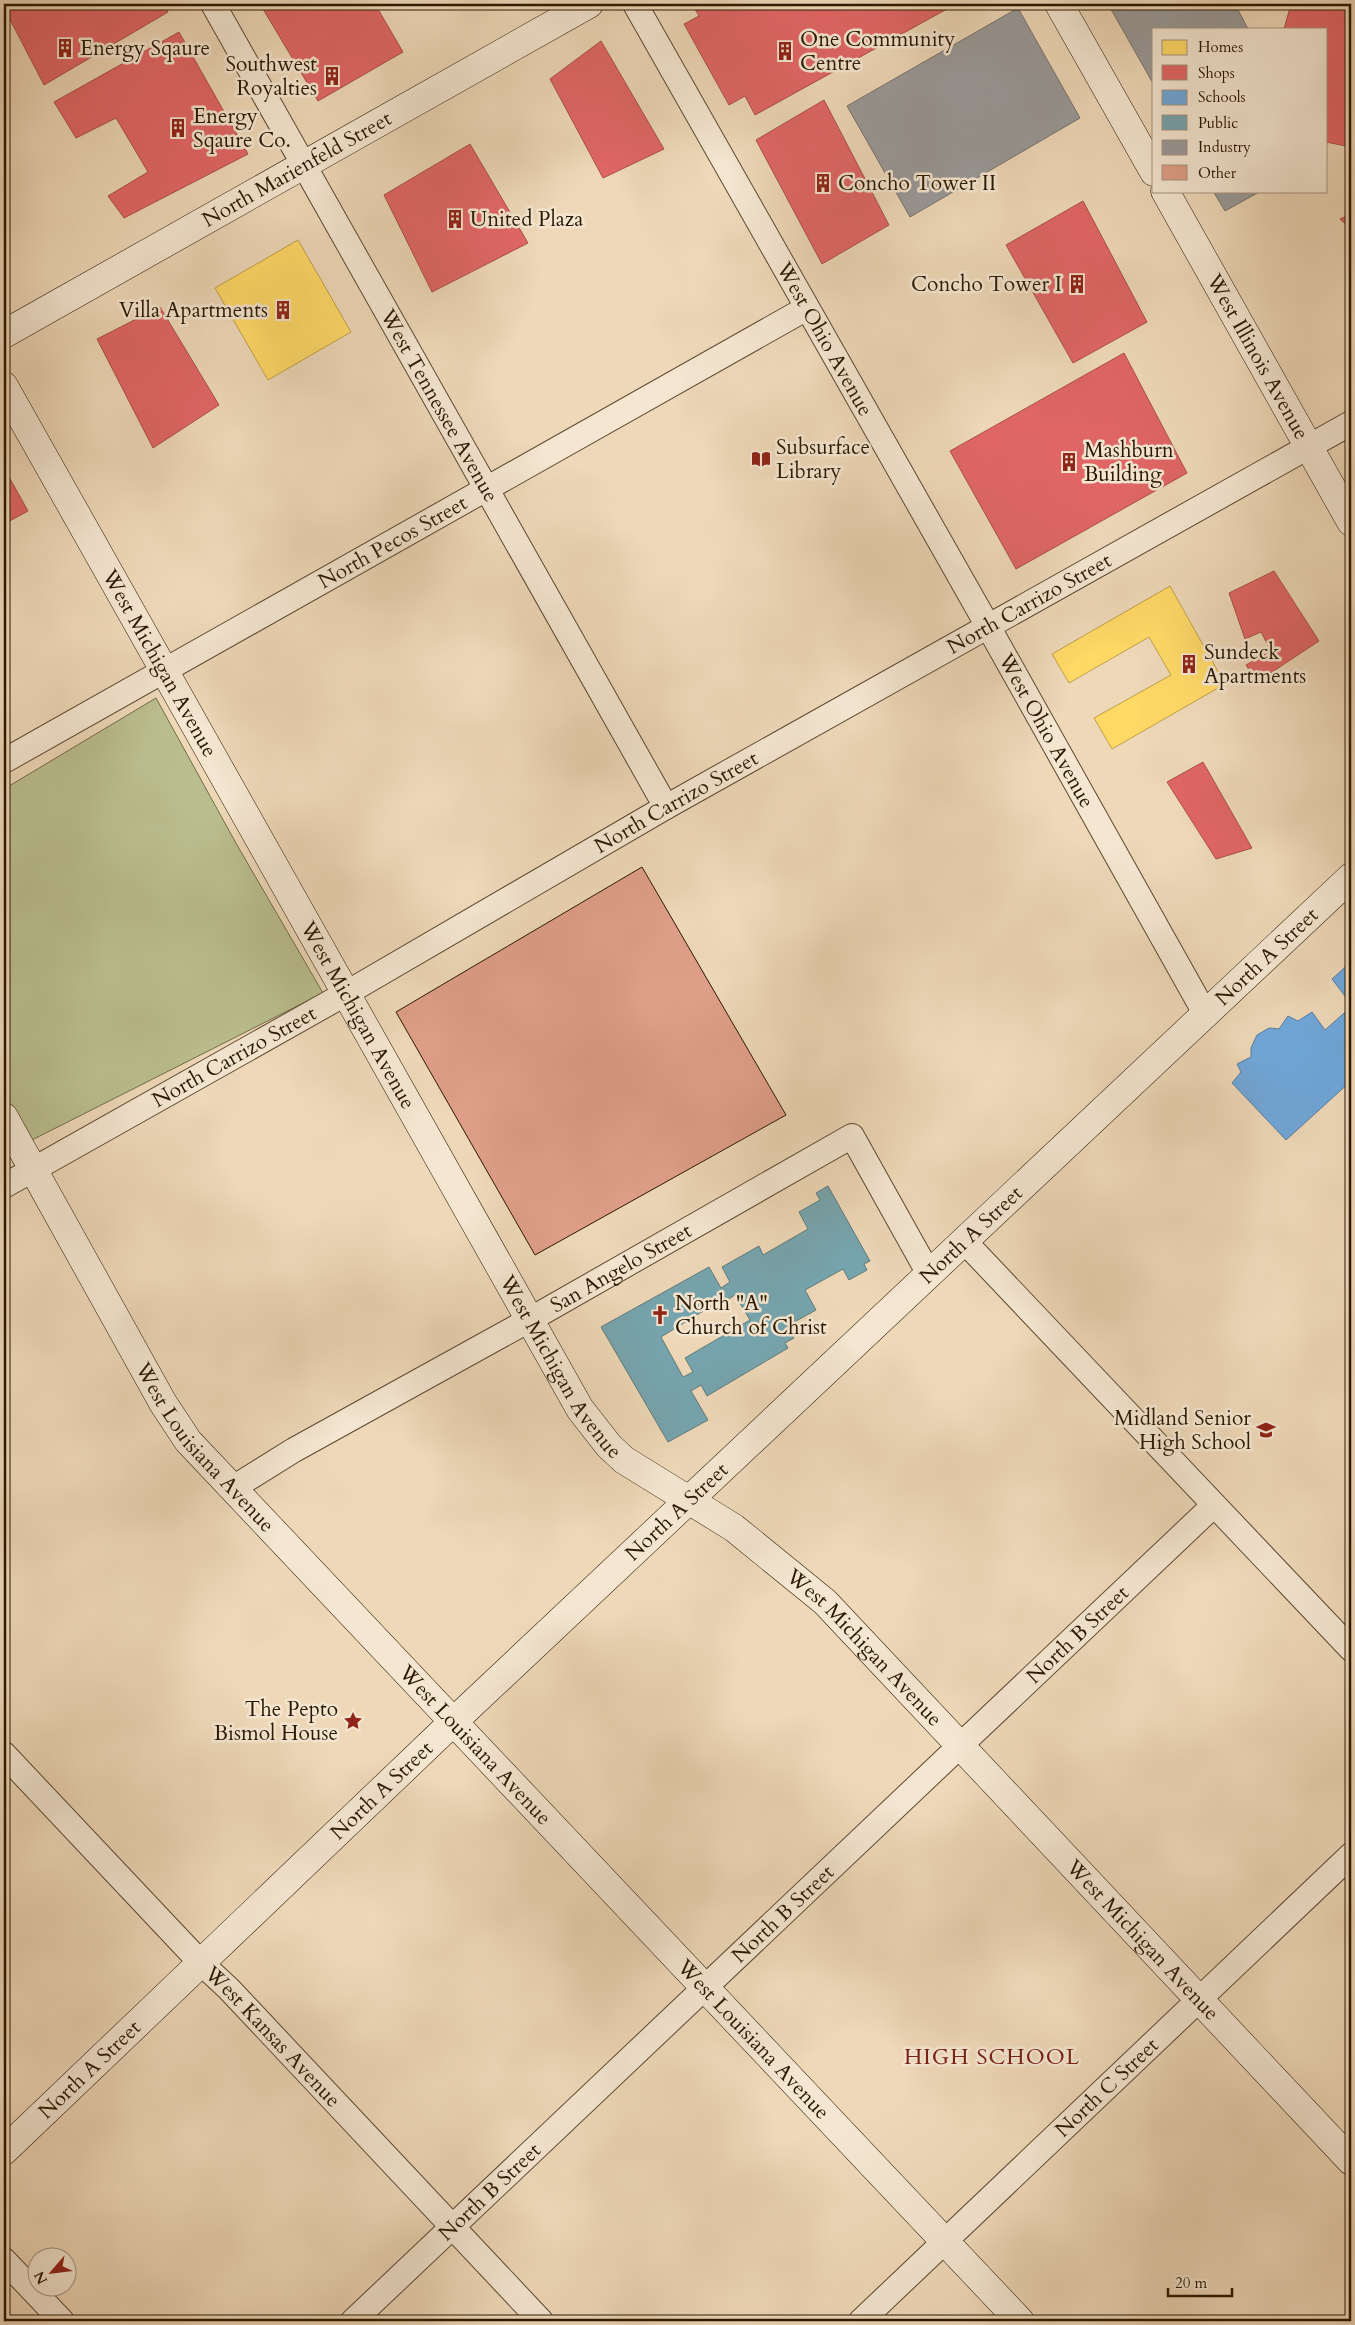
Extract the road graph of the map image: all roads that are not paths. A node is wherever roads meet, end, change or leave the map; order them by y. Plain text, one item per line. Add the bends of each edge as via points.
1 (213, 4) edge
2 (590, 4) edge
3 (635, 4) edge
4 (1059, 4) edge
5 (304, 165) junction
6 (1152, 168) edge
7 (1166, 192) edge
8 (807, 308) junction
9 (4, 334) edge
10 (4, 386) edge
11 (1351, 424) edge
12 (1309, 447) junction
13 (486, 489) junction
14 (1351, 522) edge
15 (989, 628) junction
16 (165, 671) junction
17 (4, 761) edge
18 (666, 807) junction
19 (1351, 877) edge
20 (345, 994) junction
21 (1206, 1015) junction
22 (4, 1117) edge
23 (34, 1170) junction
24 (4, 1186) edge
25 (965, 1242) junction
26 (929, 1274) junction
27 (531, 1319) junction
28 (233, 1488) junction
29 (690, 1500) junction
30 (1214, 1505) junction
31 (1351, 1649) edge
32 (453, 1722) junction
33 (959, 1744) junction
34 (4, 1754) edge
35 (1351, 1855) edge
36 (201, 1962) junction
37 (704, 1987) junction
38 (1199, 1999) junction
39 (4, 2151) edge
40 (1351, 2161) edge
41 (452, 2227) junction
42 (945, 2242) junction
43 (4, 2260) edge
44 (62, 2321) edge
45 (353, 2321) edge
46 (541, 2321) edge
47 (861, 2321) edge
48 (1020, 2321) edge

1 - 5 street, West Tennessee Avenue
2 - 5 street, North Marienfeld Street
3 - 8 street, West Ohio Avenue
4 - 6 street
5 - 9 street, North Marienfeld Street
5 - 13 street, West Tennessee Avenue
7 - 12 street, West Illinois Avenue
8 - 13 street, North Pecos Street
8 - 15 street, West Ohio Avenue
10 - 16 street, West Michigan Avenue
11 - 12 street, North Carrizo Street
12 - 14 street, West Illinois Avenue
12 - 15 street, North Carrizo Street
13 - 16 street, North Pecos Street
13 - 18 street, West Tennessee Avenue
15 - 18 street, North Carrizo Street
15 - 21 street, West Ohio Avenue
16 - 17 street, North Pecos Street
16 - 20 street, West Michigan Avenue
18 - 20 street, North Carrizo Street
19 - 21 street, North A Street
20 - 23 street, North Carrizo Street via 57,1154
20 - 27 street, West Michigan Avenue
21 - 25 street, North A Street
22 - 23 street, West Louisiana Avenue
23 - 24 street, North Carrizo Street
23 - 28 street, West Louisiana Avenue via 178,1428
25 - 26 street, North A Street
25 - 30 street
26 - 27 street, San Angelo Street via 852,1136
26 - 29 street, North A Street
27 - 28 street, San Angelo Street via 294,1450
27 - 29 street, West Michigan Avenue via 580,1409 608,1446 624,1460
28 - 32 street, West Louisiana Avenue
29 - 32 street, North A Street
29 - 33 street, West Michigan Avenue via 734,1528 825,1602
30 - 31 street
30 - 33 street, North B Street
32 - 36 street, North A Street
32 - 37 street, West Louisiana Avenue
33 - 37 street, North B Street
33 - 38 street, West Michigan Avenue
34 - 36 street, West Kansas Avenue
35 - 38 street, North C Street
36 - 39 street, North A Street
36 - 41 street, West Kansas Avenue
37 - 41 street, North B Street
37 - 42 street, West Louisiana Avenue
38 - 40 street, West Michigan Avenue
38 - 42 street, North C Street
41 - 45 street, North B Street
41 - 46 street, West Kansas Avenue
42 - 47 street, North C Street
42 - 48 street, West Louisiana Avenue
43 - 44 street

